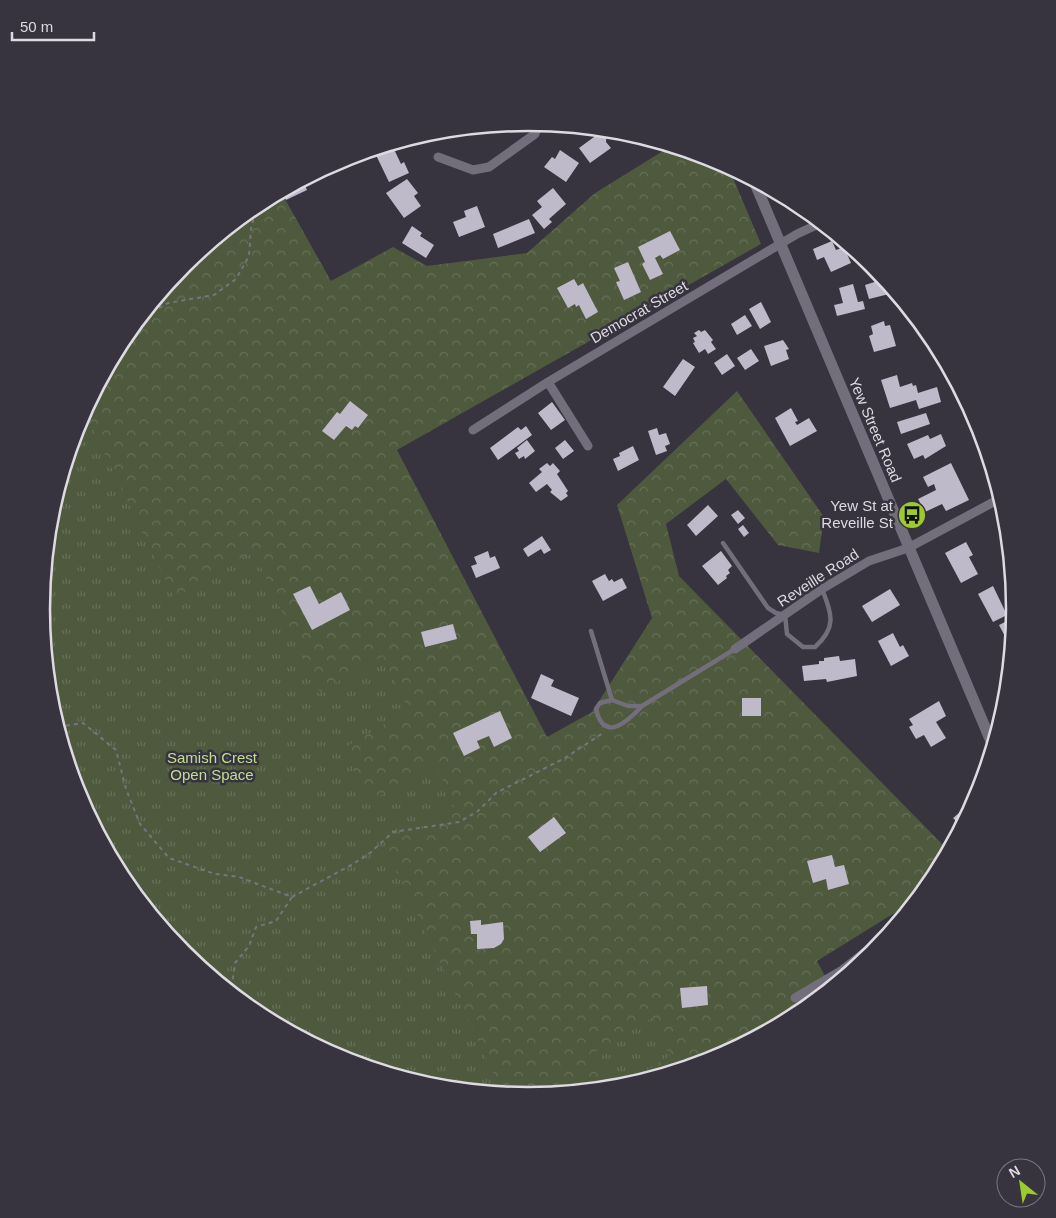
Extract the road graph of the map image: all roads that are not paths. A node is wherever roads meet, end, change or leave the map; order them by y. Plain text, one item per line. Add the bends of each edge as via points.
1 (536, 131) edge
2 (438, 157) dead end
3 (758, 190) edge
4 (814, 227) edge
5 (781, 245) junction
6 (548, 382) junction
7 (473, 430) dead end
8 (588, 446) dead end
9 (994, 502) edge
10 (723, 543) dead end
11 (908, 548) junction
12 (822, 589) junction
13 (785, 615) junction
14 (591, 631) dead end
15 (735, 649) joint
16 (612, 700) junction
17 (642, 706) junction
18 (989, 737) edge
19 (834, 976) edge
20 (795, 998) dead end

1 - 2 street via 489,167 474,170
3 - 5 street, Yew Street Road
4 - 5 street, Democrat Street
5 - 6 street, Democrat Street
5 - 11 street, Yew Street Road
6 - 7 street, Democrat Street
6 - 8 street
9 - 11 street, Reveille Road
10 - 13 lane via 768,608
11 - 12 street, Reveille Road via 869,561
11 - 18 street, Yew Street Road
12 - 13 street, Reveille Road
12 - 13 lane via 832,617 827,634 815,647 803,647 793,641 787,634
13 - 15 street, Reveille Road
14 - 16 lane
15 - 17 lane
16 - 17 lane via 628,706
16 - 17 lane via 600,703 596,709 598,718 610,727 619,727 627,722
19 - 20 street

